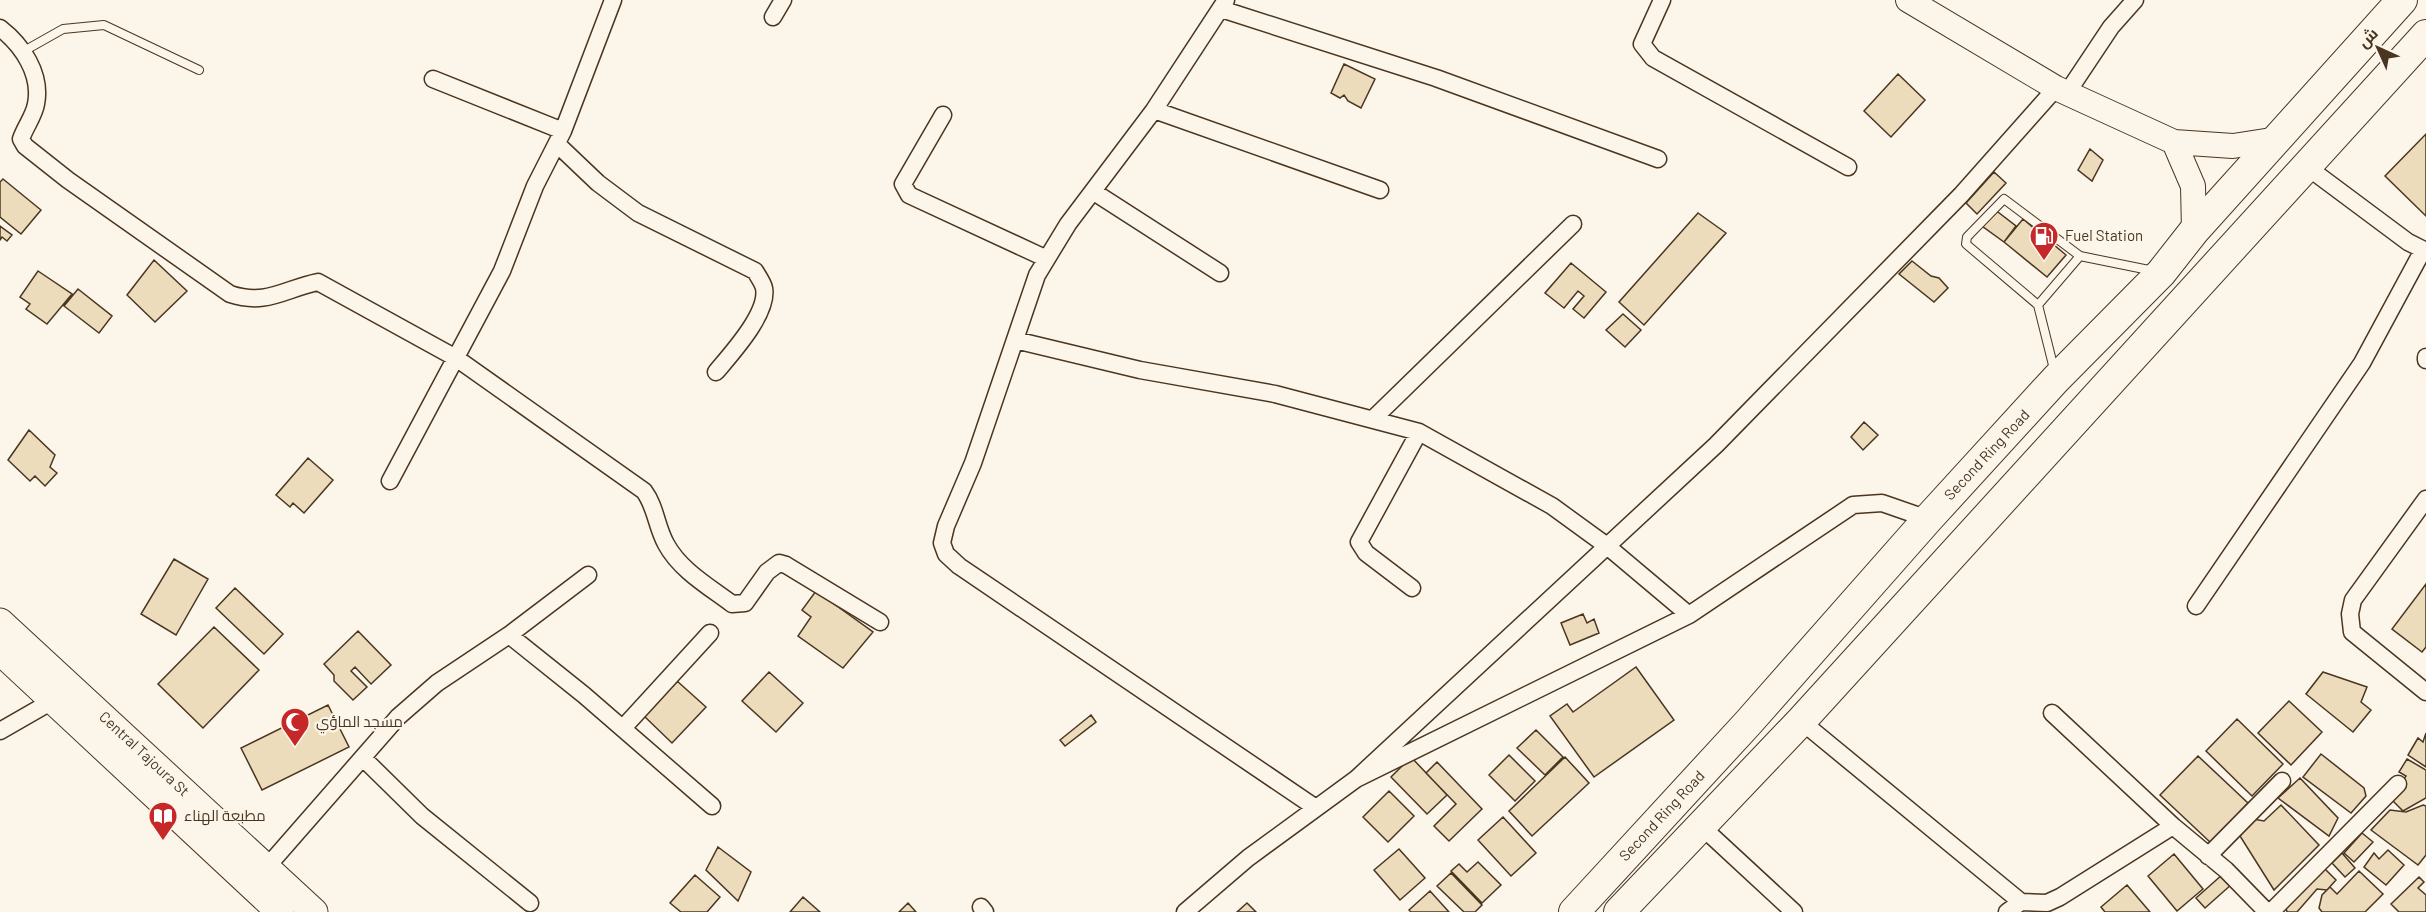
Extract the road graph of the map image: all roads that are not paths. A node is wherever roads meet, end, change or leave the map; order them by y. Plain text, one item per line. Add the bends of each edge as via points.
1 (612, 0) edge
2 (783, 0) edge
3 (1662, 0) edge
4 (2135, 0) edge
5 (2402, 0) edge
6 (2412, 0) edge
7 (1917, 2) edge
8 (1223, 4) edge
9 (773, 17) dead end
10 (0, 28) edge
11 (2426, 35) edge
12 (24, 51) junction
13 (199, 70) dead end
14 (433, 79) dead end
15 (2062, 90) junction
16 (1154, 110) junction
17 (2304, 110) junction
18 (943, 115) dead end
19 (560, 137) junction
20 (2278, 139) junction
21 (2174, 142) junction
22 (1658, 159) dead end
23 (2306, 166) junction
24 (1848, 167) dead end
25 (1380, 190) dead end
26 (1094, 192) junction
27 (1574, 224) dead end
28 (2194, 231) junction
29 (2425, 250) edge
30 (2080, 256) junction
31 (1046, 258) junction
32 (1220, 273) dead end
33 (2161, 273) junction
34 (2038, 305) junction
35 (1015, 340) junction
36 (456, 358) junction
37 (716, 372) dead end
38 (2056, 379) junction
39 (1374, 418) junction
40 (1419, 432) junction
41 (390, 481) dead end
42 (2426, 499) edge
43 (1928, 519) junction
44 (1607, 546) junction
45 (588, 575) dead end
46 (1412, 588) dead end
47 (2196, 606) dead end
48 (1689, 615) junction
49 (0, 622) edge
50 (880, 622) dead end
51 (710, 633) dead end
52 (509, 635) junction
53 (0, 651) edge
54 (2426, 692) edge
55 (54, 700) junction
56 (2052, 713) dead end
57 (1801, 721) junction
58 (623, 728) junction
59 (0, 731) edge
60 (126, 753) junction
61 (364, 759) junction
62 (1356, 779) junction
63 (2282, 781) dead end
64 (2398, 784) dead end
65 (712, 806) dead end
66 (1316, 808) junction
67 (1701, 826) junction
68 (2173, 826) junction
69 (2208, 856) junction
70 (266, 868) junction
71 (2021, 902) junction
72 (531, 903) dead end
73 (280, 912) edge
74 (314, 912) edge
75 (1185, 912) edge
76 (1574, 912) edge
77 (1618, 912) edge
78 (1794, 912) edge
79 (2007, 912) edge
80 (2269, 912) edge

1 - 19 street
2 - 9 street
3 - 24 street via 1642,44 1653,58
4 - 15 street
5 - 17 highway, Second Ring Road
6 - 17 highway via 2351,67
7 - 15 street
8 - 16 street
8 - 22 street
10 - 12 street
11 - 23 highway
12 - 13 lane via 63,29 104,25
12 - 36 street via 36,81 36,105 21,139 30,152 68,180 230,294 247,299 273,298 318,282
14 - 19 street
15 - 21 street
15 - 44 street via 1716,445
16 - 25 street
16 - 26 street
17 - 20 highway, Second Ring Road
18 - 31 street via 903,184 909,195
19 - 36 street via 535,186 486,307
19 - 37 street via 598,183 638,213 755,271 764,287 763,306
20 - 21 street via 2233,146
20 - 28 highway, Second Ring Road
21 - 28 street via 2193,186
23 - 29 street via 2408,242
23 - 57 highway
26 - 31 street
26 - 32 street
27 - 39 street
28 - 33 highway, Second Ring Road
29 - 47 street via 2362,363
30 - 33 lane
30 - 34 lane
30 - 34 lane via 2004,199 1967,237 1966,244
31 - 35 street
33 - 38 highway, Second Ring Road
34 - 38 lane
35 - 39 street
35 - 66 street via 974,463 946,526 942,543 946,554
36 - 41 street
36 - 50 street via 644,491 653,502 665,542 675,558 732,604 745,603 766,572 778,563
38 - 43 highway, Second Ring Road
39 - 40 street
40 - 44 street via 1552,506
40 - 46 street via 1359,542 1366,553
42 - 54 street via 2353,600 2350,614 2352,632
43 - 48 street via 1882,503 1853,505
43 - 76 highway, Second Ring Road
44 - 48 street
44 - 62 street
45 - 52 street
48 - 62 street
49 - 60 main road, Central Tajoura St
51 - 58 street
52 - 58 street
52 - 61 street via 437,683 398,717
53 - 55 main road, Central Tajoura St
55 - 59 street
55 - 60 main road, Central Tajoura St
56 - 68 street
57 - 67 highway
57 - 71 street
58 - 65 street
60 - 70 main road, Central Tajoura St
60 - 73 main road, Central Tajoura St
61 - 70 street
61 - 72 street via 422,816
62 - 66 street
63 - 69 street
64 - 80 street
66 - 75 street via 1248,858
67 - 77 highway
67 - 78 street
68 - 69 street
68 - 71 street via 2060,897 2047,903
69 - 80 street
70 - 74 main road, Central Tajoura St
71 - 79 street

